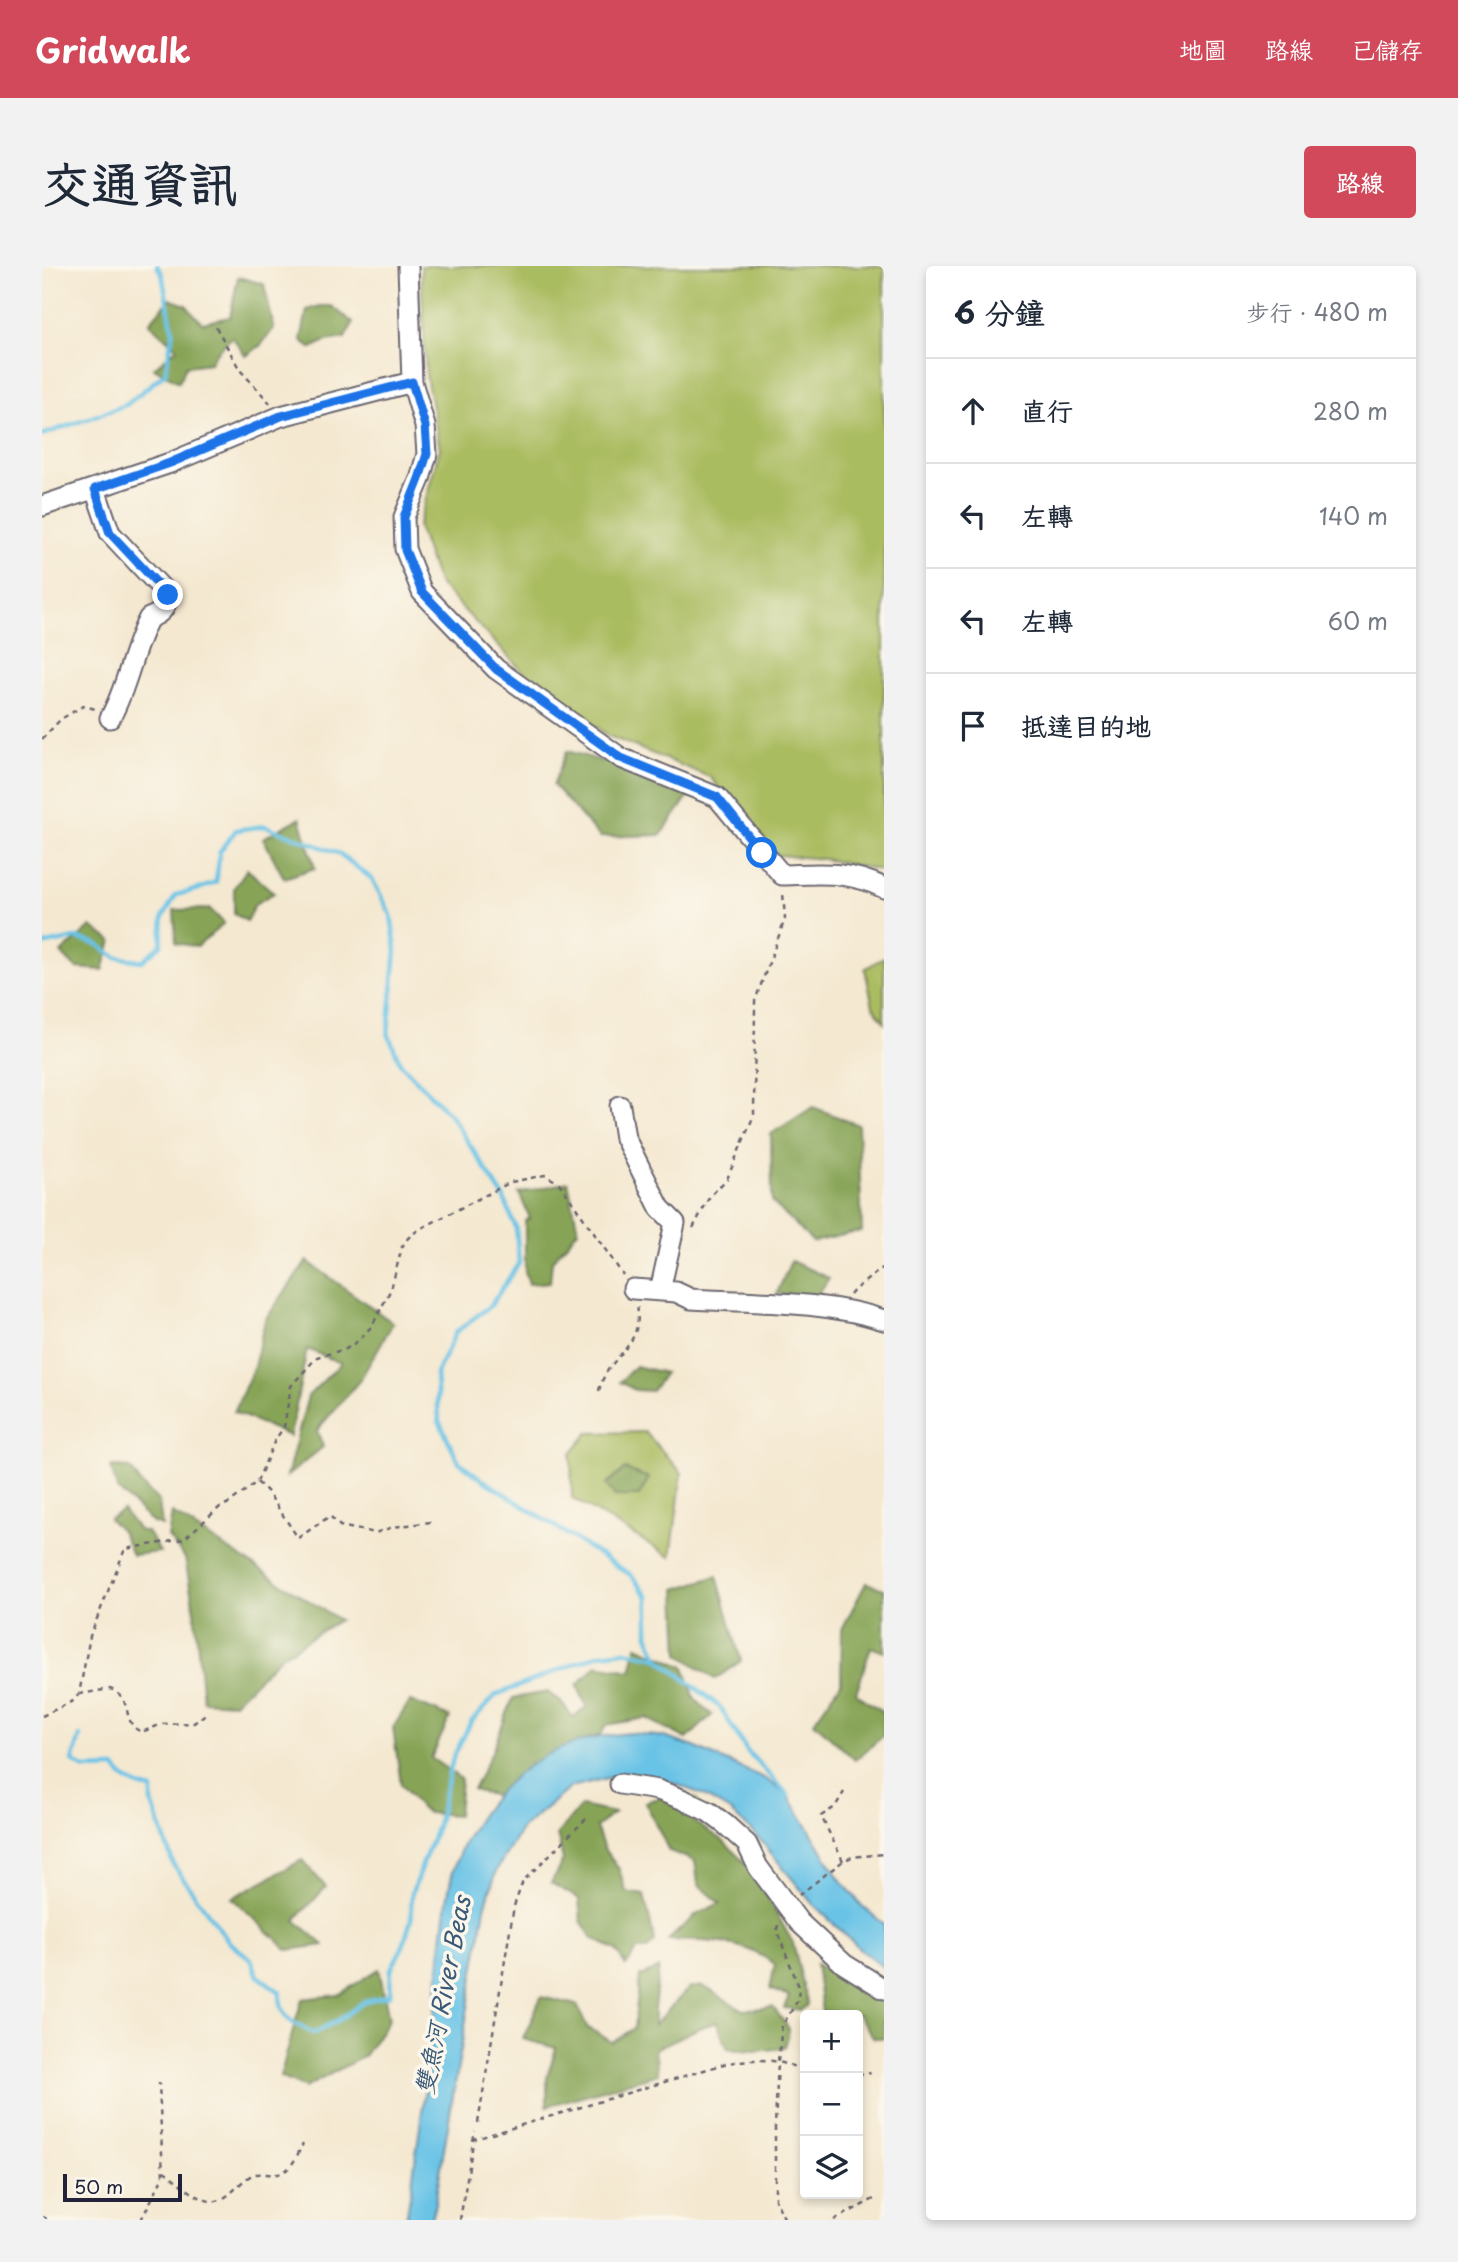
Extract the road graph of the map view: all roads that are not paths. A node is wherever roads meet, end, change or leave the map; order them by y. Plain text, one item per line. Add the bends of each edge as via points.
1 (408, 266) edge
2 (412, 382) junction
3 (95, 489) junction
4 (42, 506) edge
5 (110, 718) road end
6 (884, 888) edge
7 (620, 1106) dead end
8 (633, 1289) road end
9 (660, 1291) junction
10 (884, 1320) edge
11 (620, 1784) dead end
12 (884, 1989) edge

1 - 2 street
2 - 3 street via 281,416
2 - 6 street via 425,426 427,454 404,517 405,550 422,592 496,669 621,758 717,797 782,876 838,873
3 - 4 street
3 - 5 street via 110,533 168,595 167,604 160,614 149,618 138,639 127,683
7 - 9 street via 625,1138 660,1208 675,1223
8 - 9 street
9 - 10 street via 691,1299 813,1307
11 - 12 street via 658,1790 709,1812 747,1844 758,1867 799,1922 844,1964

